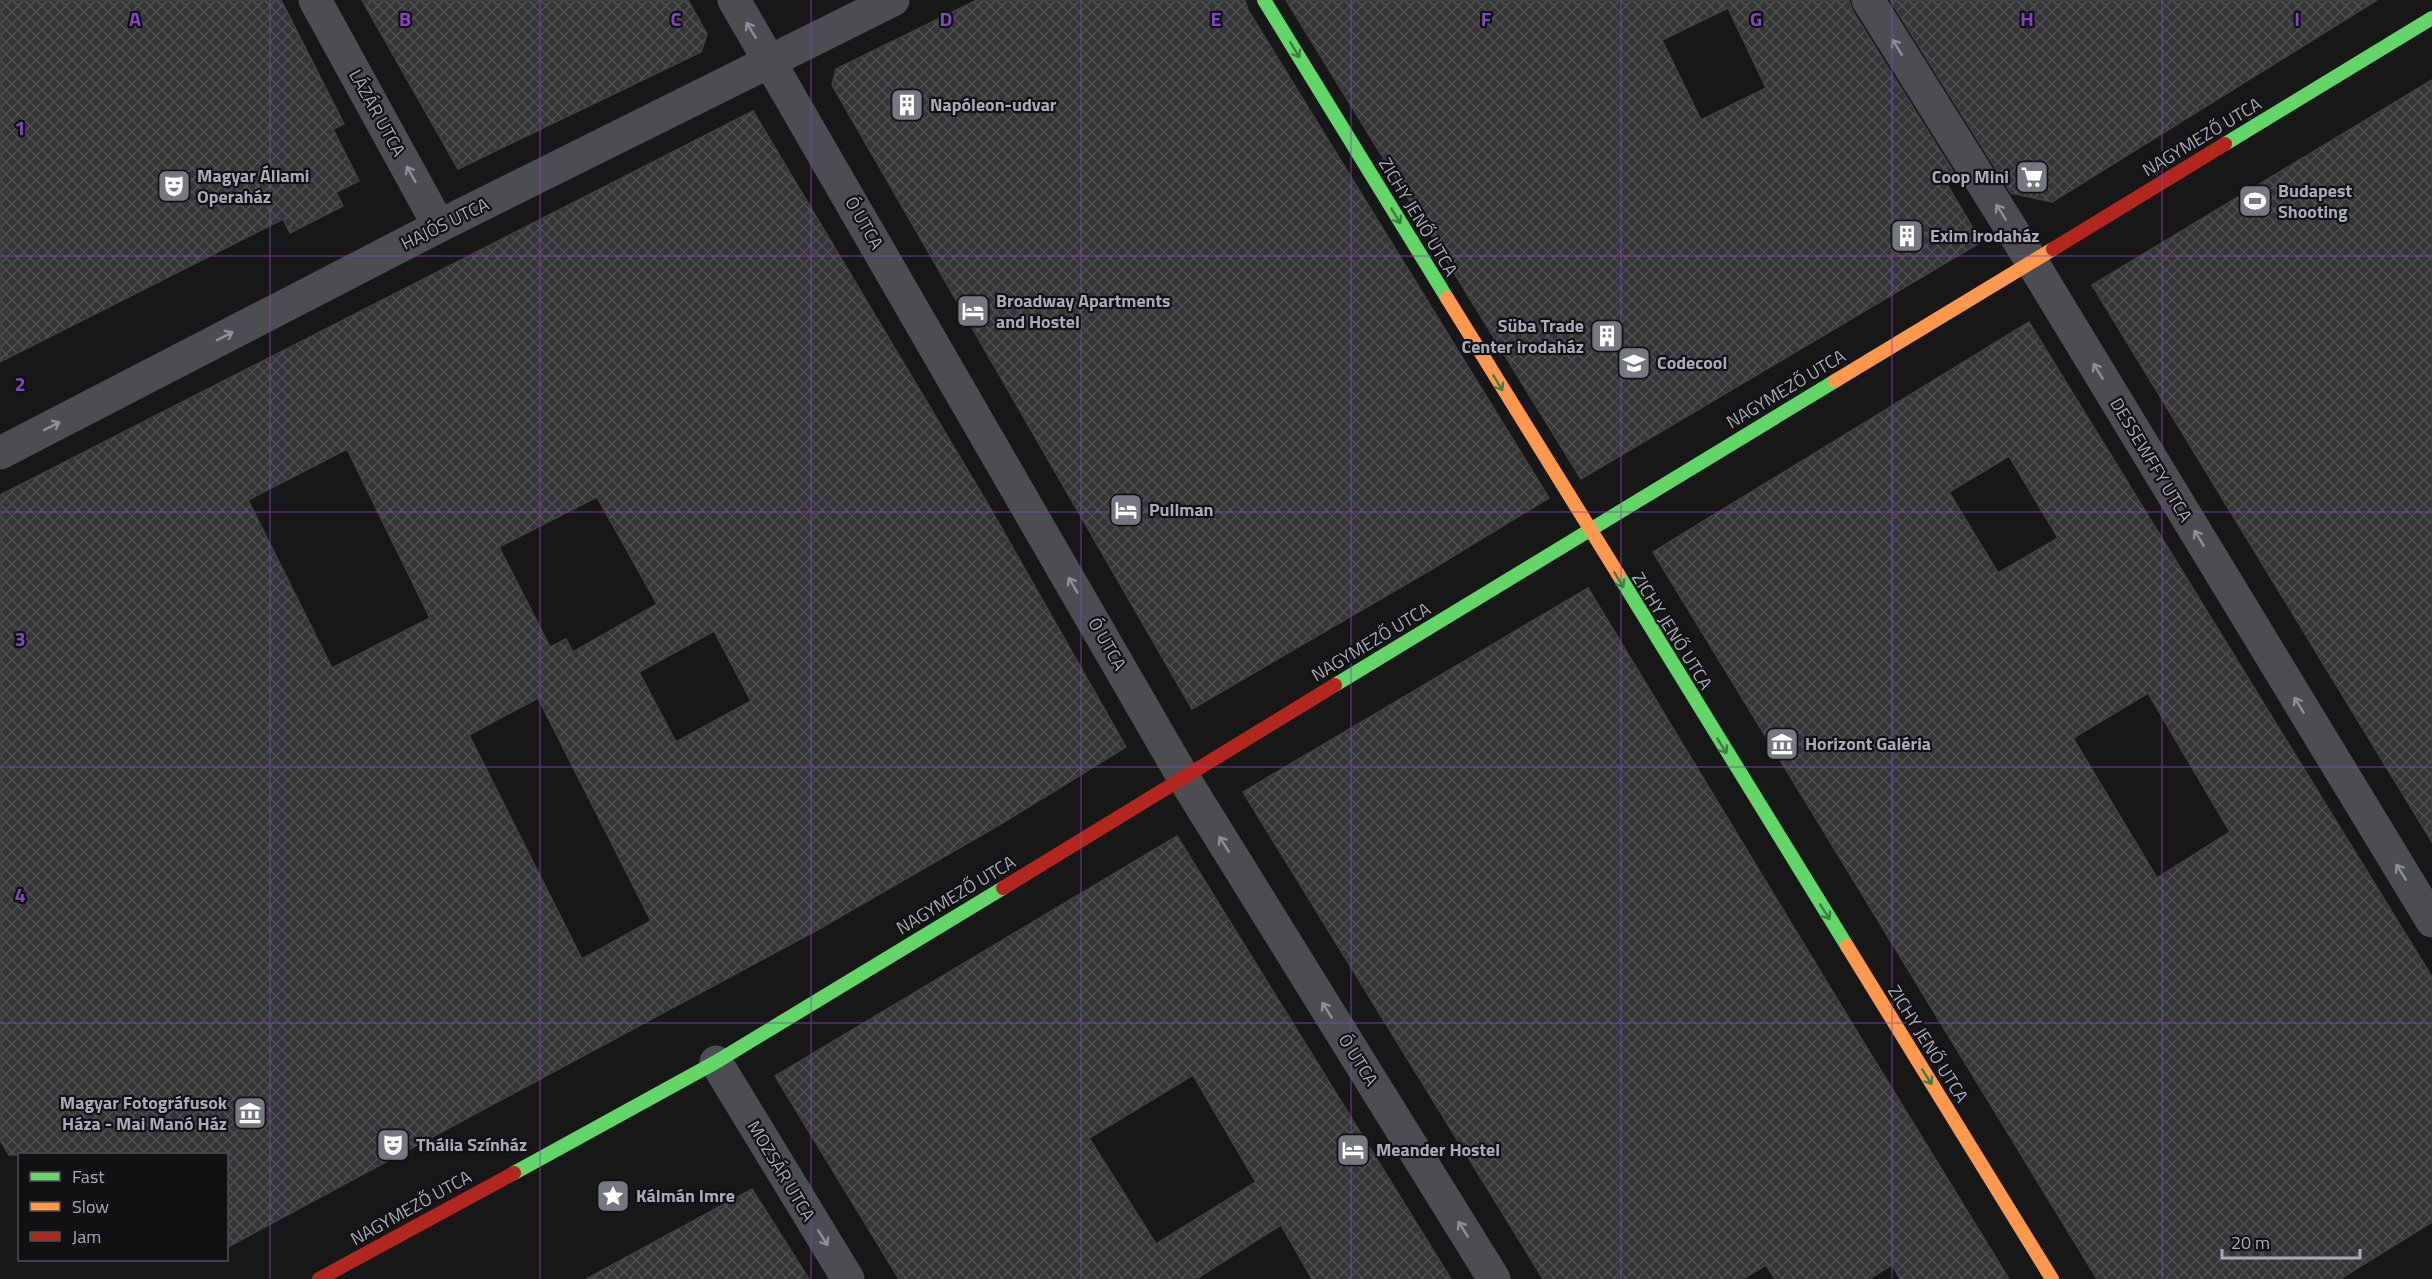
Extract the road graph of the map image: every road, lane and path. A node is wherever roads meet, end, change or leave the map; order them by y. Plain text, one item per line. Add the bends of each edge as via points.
1 (315, 0) edge
2 (734, 0) edge
3 (893, 0) edge
4 (1264, 0) edge
5 (1868, 0) edge
6 (2432, 18) edge
7 (770, 59) junction
8 (439, 226) junction
9 (2032, 262) junction
10 (0, 453) edge
11 (1589, 530) junction
12 (1184, 777) junction
13 (2432, 921) edge
14 (716, 1062) junction
15 (319, 1279) edge
16 (848, 1279) edge
17 (1494, 1279) edge
18 (2052, 1279) edge

8 -> 1 street, LÁZÁR UTCA
7 -> 2 street, Ó UTCA
3 - 7 street, HAJÓS UTCA
4 -> 11 street, ZICHY JENŐ UTCA
9 -> 5 street, DESSEWFFY UTCA
6 - 9 street, NAGYMEZŐ UTCA
7 - 8 street, HAJÓS UTCA
12 -> 7 street, Ó UTCA
10 -> 8 street, HAJÓS UTCA
9 - 11 street, NAGYMEZŐ UTCA
13 -> 9 street, DESSEWFFY UTCA
11 - 12 street, NAGYMEZŐ UTCA
11 -> 18 street, ZICHY JENŐ UTCA
12 - 14 street, NAGYMEZŐ UTCA
17 -> 12 street, Ó UTCA
14 - 15 street, NAGYMEZŐ UTCA
14 -> 16 street, MOZSÁR UTCA

